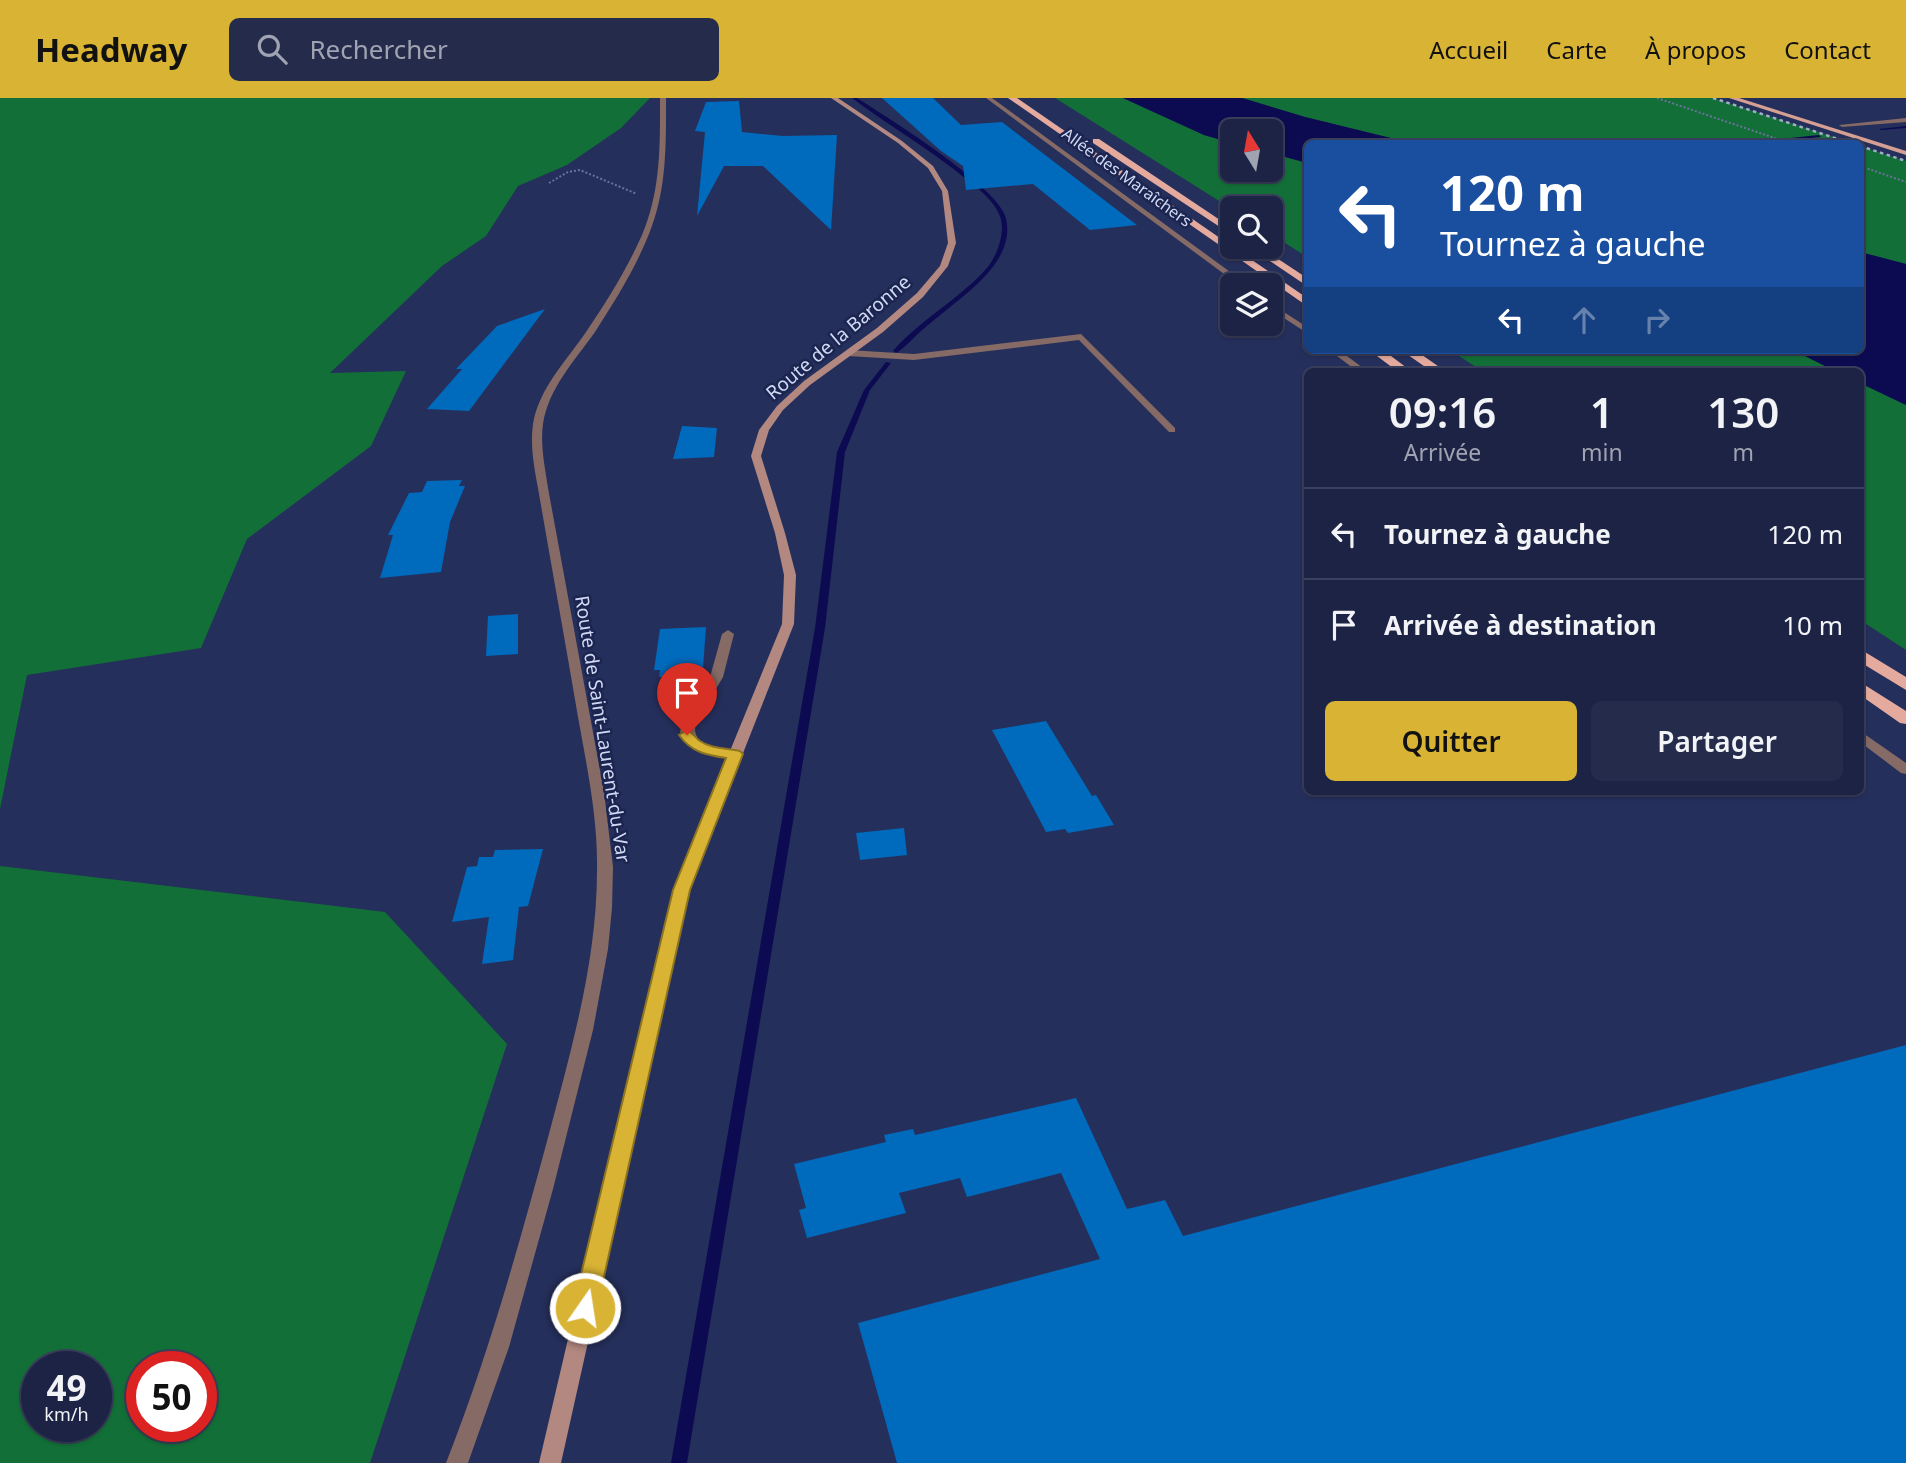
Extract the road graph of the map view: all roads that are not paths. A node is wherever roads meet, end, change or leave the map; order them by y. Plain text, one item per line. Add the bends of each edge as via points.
1 (663, 98) edge
2 (834, 98) edge
3 (989, 98) edge
4 (1012, 98) edge
5 (1732, 98) edge
6 (1756, 98) edge
7 (1906, 120) edge
8 (1842, 125) junction
9 (1091, 136) dead end
10 (1864, 140) edge
11 (1864, 140) edge
12 (1906, 145) edge
13 (1906, 154) edge
14 (1220, 224) edge
15 (1272, 259) edge
16 (1228, 273) edge
17 (1304, 281) edge
18 (1304, 301) edge
19 (1283, 314) edge
20 (1304, 329) edge
21 (848, 352) junction
22 (1339, 354) edge
23 (1381, 354) edge
24 (1413, 354) edge
25 (1359, 368) edge
26 (1401, 368) edge
27 (1434, 368) edge
28 (1172, 430) dead end
29 (728, 634) dead end
30 (1864, 657) edge
31 (1906, 685) edge
32 (1864, 690) edge
33 (1906, 719) edge
34 (1864, 738) edge
35 (735, 754) junction
36 (1906, 770) edge
37 (457, 1463) edge
38 (550, 1463) edge

1 - 37 street, Route de Saint-Laurent-du-Var via 662,172 650,223 599,318 544,402 538,424 547,508 602,828 606,883 602,948 535,1221 482,1403
2 - 21 main road, Route de la Baronne via 931,167 945,191 952,236 949,254 935,279
3 - 16 street, Allée des Maraîchers
4 - 18 highway
5 - 10 main road
6 - 8 main road
7 - 8 street
8 - 12 main road
9 - 14 highway
11 - 13 main road
15 - 17 highway
19 - 20 street
21 - 28 street via 914,357 1081,337
21 - 35 main road, Route de la Baronne via 780,408 764,430 756,456 780,533 791,594 783,641
22 - 25 street
23 - 26 highway
24 - 27 highway
29 - 35 street via 716,679 687,722 687,735 693,744
30 - 31 highway
32 - 33 highway
34 - 36 street
35 - 38 main road, Route de la Baronne via 681,890

